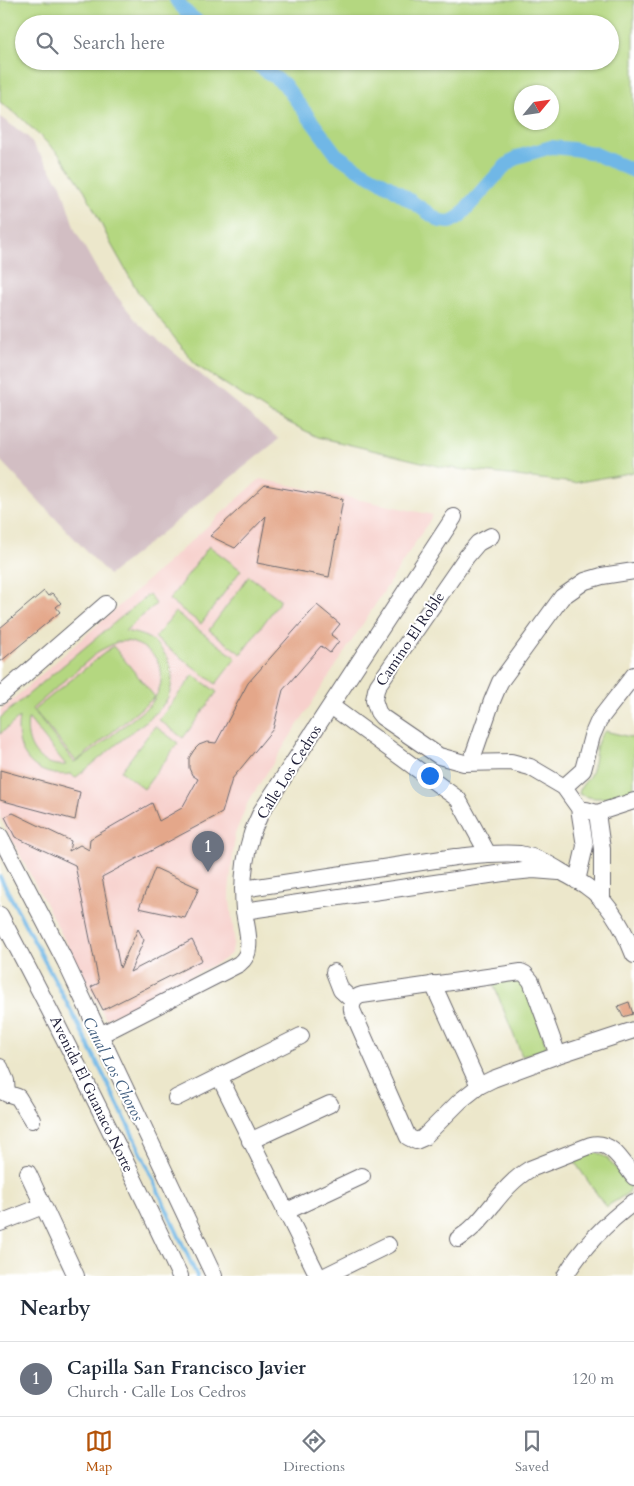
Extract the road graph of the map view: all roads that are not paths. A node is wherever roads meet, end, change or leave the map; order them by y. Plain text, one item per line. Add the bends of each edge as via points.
1 (454, 517) dead end
2 (491, 536) dead end
3 (634, 572) edge
4 (106, 604) dead end
5 (634, 676) edge
6 (0, 696) edge
7 (331, 706) junction
8 (471, 762) junction
9 (564, 787) junction
10 (634, 801) edge
11 (579, 808) junction
12 (597, 813) junction
13 (0, 836) edge
14 (495, 853) junction
15 (561, 872) junction
16 (503, 873) junction
17 (577, 880) junction
18 (243, 889) junction
19 (602, 901) junction
20 (244, 911) junction
21 (0, 914) edge
22 (634, 955) edge
23 (334, 972) dead end
24 (432, 984) junction
25 (353, 1001) junction
26 (634, 1030) edge
27 (100, 1035) junction
28 (301, 1036) dead end
29 (558, 1055) junction
30 (0, 1067) edge
31 (218, 1076) junction
32 (479, 1086) junction
33 (2, 1095) edge
34 (176, 1098) dead end
35 (330, 1104) dead end
36 (32, 1120) dead end
37 (250, 1141) junction
38 (28, 1173) dead end
39 (362, 1176) dead end
40 (634, 1178) edge
41 (634, 1202) edge
42 (43, 1206) junction
43 (285, 1212) junction
44 (0, 1223) edge
45 (458, 1240) dead end
46 (388, 1245) dead end
47 (72, 1275) edge
48 (180, 1276) edge
49 (214, 1276) edge
50 (318, 1276) edge
51 (325, 1276) edge
52 (564, 1276) edge

1 - 7 street, Calle Los Cedros
2 - 8 street, Camino El Roble via 478,543 467,556 374,695 375,706 382,717 429,751 448,760
3 - 8 street via 585,581 562,597 500,682
4 - 6 street
5 - 9 street via 599,720 583,770
7 - 14 street via 458,799
7 - 18 street, Calle Los Cedros via 261,812 251,836
8 - 9 street via 511,762 530,767
9 - 11 street
10 - 12 street
11 - 12 street
11 - 17 street via 585,846
12 - 19 street via 602,849
13 - 27 street via 40,910
14 - 15 street via 530,856
14 - 16 street
14 - 18 street
15 - 16 street
15 - 17 street
16 - 20 street
17 - 19 street
18 - 20 street, Calle Los Cedros
19 - 22 street via 622,927
20 - 27 street, Calle Los Cedros via 249,944 244,960
21 - 48 street, Avenida El Guanaco Norte via 59,1025
23 - 25 street via 342,990
24 - 25 street via 362,995
24 - 29 street via 516,972 525,974 531,982
24 - 32 street
25 - 32 street via 352,1010 410,1139 423,1138
26 - 29 street
27 - 49 street
28 - 31 street
29 - 32 street
30 - 33 street via 6,1081
31 - 34 street
31 - 37 street
33 - 36 street via 20,1099
35 - 37 street
37 - 43 street
38 - 42 street
39 - 43 street
40 - 45 street via 608,1146 591,1145 521,1174
41 - 52 street via 596,1234
42 - 44 street
42 - 47 street
43 - 50 street
46 - 51 street

